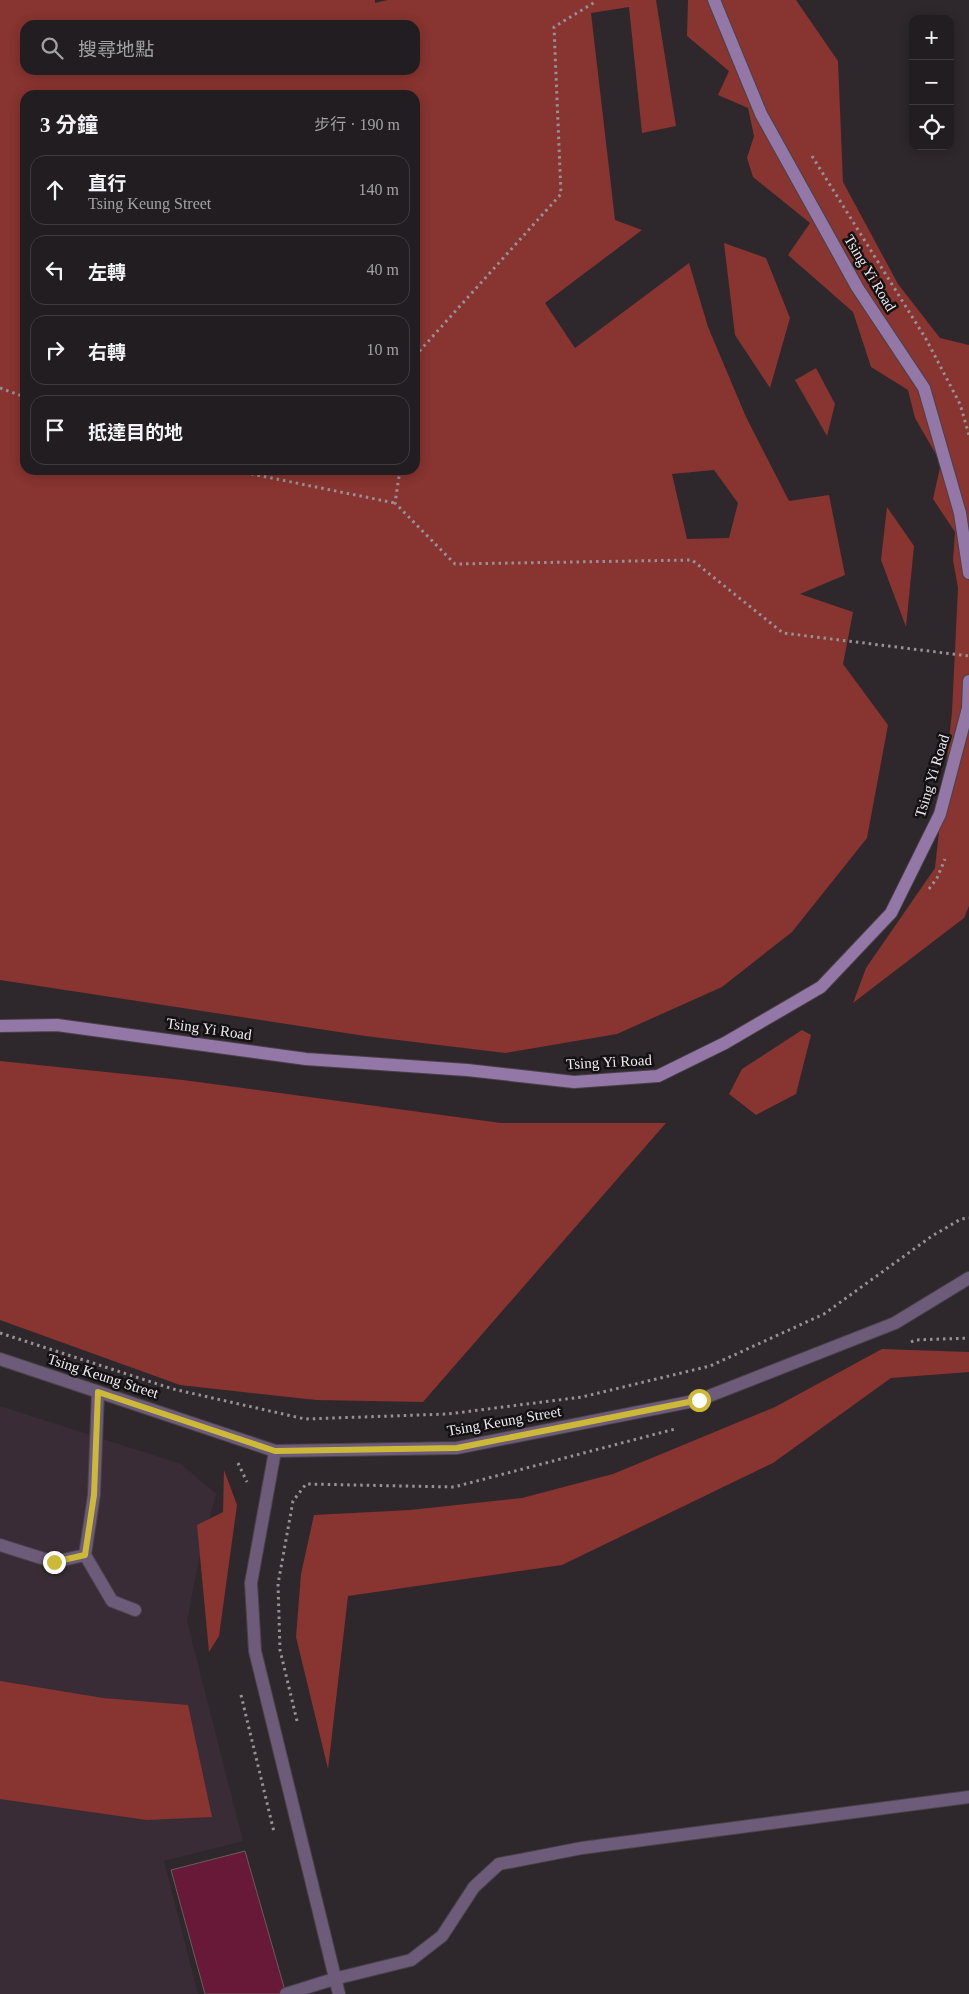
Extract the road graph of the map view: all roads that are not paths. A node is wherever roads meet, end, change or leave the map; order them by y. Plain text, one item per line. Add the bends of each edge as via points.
1 (714, 0) edge
2 (969, 573) edge
3 (969, 681) edge
4 (0, 1026) edge
5 (969, 1278) edge
6 (0, 1359) edge
7 (98, 1392) junction
8 (275, 1451) junction
9 (0, 1544) edge
10 (85, 1555) junction
11 (136, 1610) dead end
12 (969, 1797) edge
13 (334, 1979) junction
14 (286, 1994) edge
15 (339, 1994) edge

1 - 2 main road, Tsing Yi Road via 761,114 857,287 924,388 960,513
3 - 4 main road, Tsing Yi Road via 968,708 940,814 890,913 821,987 726,1043 658,1076 574,1082 467,1070 306,1059 57,1024
5 - 8 street, Tsing Keung Street via 895,1323 699,1400 457,1448
6 - 7 street, Tsing Keung Street
7 - 8 street, Tsing Keung Street
7 - 10 street via 94,1495
8 - 13 street via 251,1583 255,1651
9 - 10 street via 54,1562
10 - 11 street via 112,1601
12 - 13 street via 582,1848 499,1864 474,1887 442,1936 411,1960
13 - 14 street
13 - 15 street

